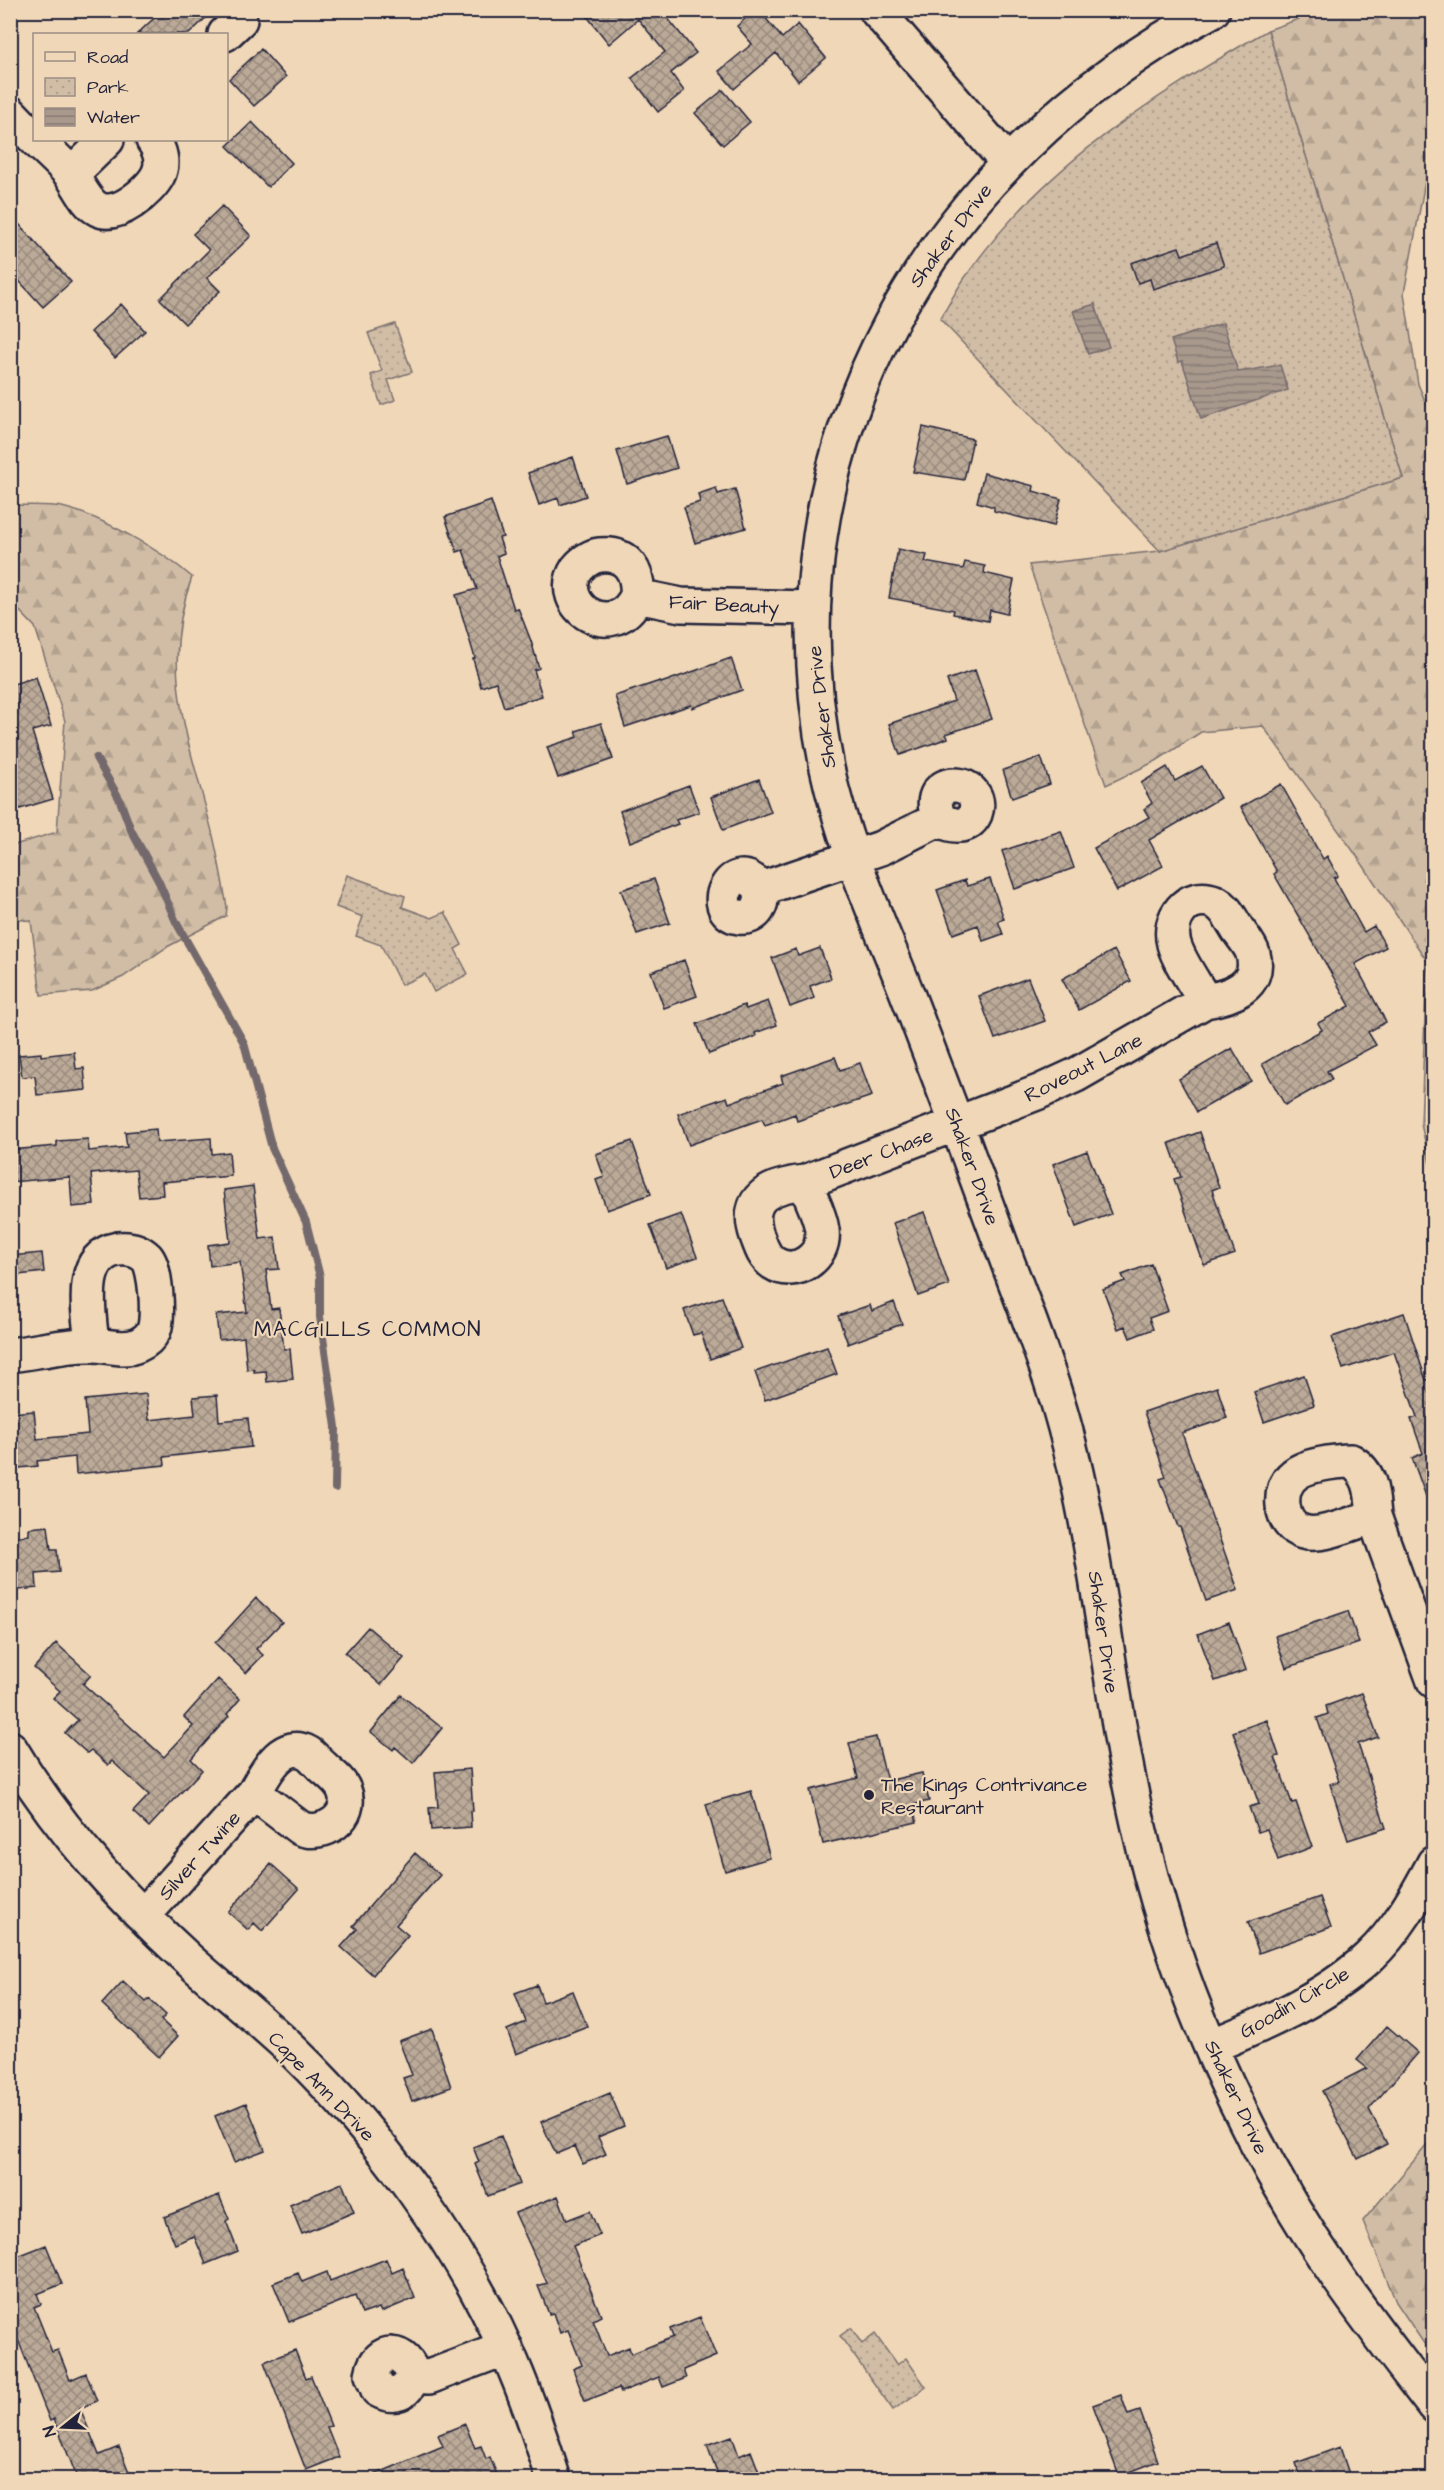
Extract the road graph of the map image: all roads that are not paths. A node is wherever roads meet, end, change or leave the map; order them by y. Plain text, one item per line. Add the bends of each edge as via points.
1 (876, 10) edge
2 (1213, 10) edge
3 (10, 113) edge
4 (33, 137) edge
5 (37, 141) edge
6 (106, 141) edge
7 (153, 141) edge
8 (1007, 162) junction
9 (71, 175) junction
10 (637, 596) dead end
11 (812, 608) junction
12 (939, 819) dead end
13 (854, 858) junction
14 (761, 889) dead end
15 (1204, 1001) dead end
16 (958, 1124) junction
17 (805, 1182) dead end
18 (92, 1345) dead end
19 (10, 1355) edge
20 (1374, 1516) dead end
21 (1434, 1681) edge
22 (10, 1748) edge
23 (254, 1794) dead end
24 (1434, 1863) edge
25 (143, 1916) junction
26 (1211, 2046) junction
27 (506, 2348) junction
28 (413, 2376) dead end
29 (1434, 2406) edge
30 (554, 2480) edge

1 - 8 street
2 - 8 street, Shaker Drive via 1118,69
3 - 4 street
5 - 9 street
6 - 9 street
7 - 9 street via 161,158 159,173 128,205 115,211 97,209
8 - 11 street, Shaker Drive via 931,256 899,306 872,360 842,435 826,495
10 - 11 street, Fair Beauty via 681,605
11 - 13 street, Shaker Drive via 814,675 827,768
12 - 13 street
13 - 14 street
13 - 16 street, Shaker Drive
15 - 16 street, Roveout Lane via 1076,1075
16 - 17 street, Deer Chase
16 - 26 street, Shaker Drive via 1033,1326 1074,1459 1091,1538 1122,1746 1139,1829 1162,1909
18 - 19 street
20 - 21 street
22 - 25 street, Cape Ann Drive via 78,1846
23 - 25 street, Silver Twine
24 - 26 street, Goodin Circle via 1396,1926 1369,1957 1300,2004
25 - 27 street, Cape Ann Drive via 294,2052 369,2133 438,2227
26 - 29 street, Shaker Drive via 1297,2214 1338,2278
27 - 28 street via 429,2377
27 - 30 street, Cape Ann Drive

